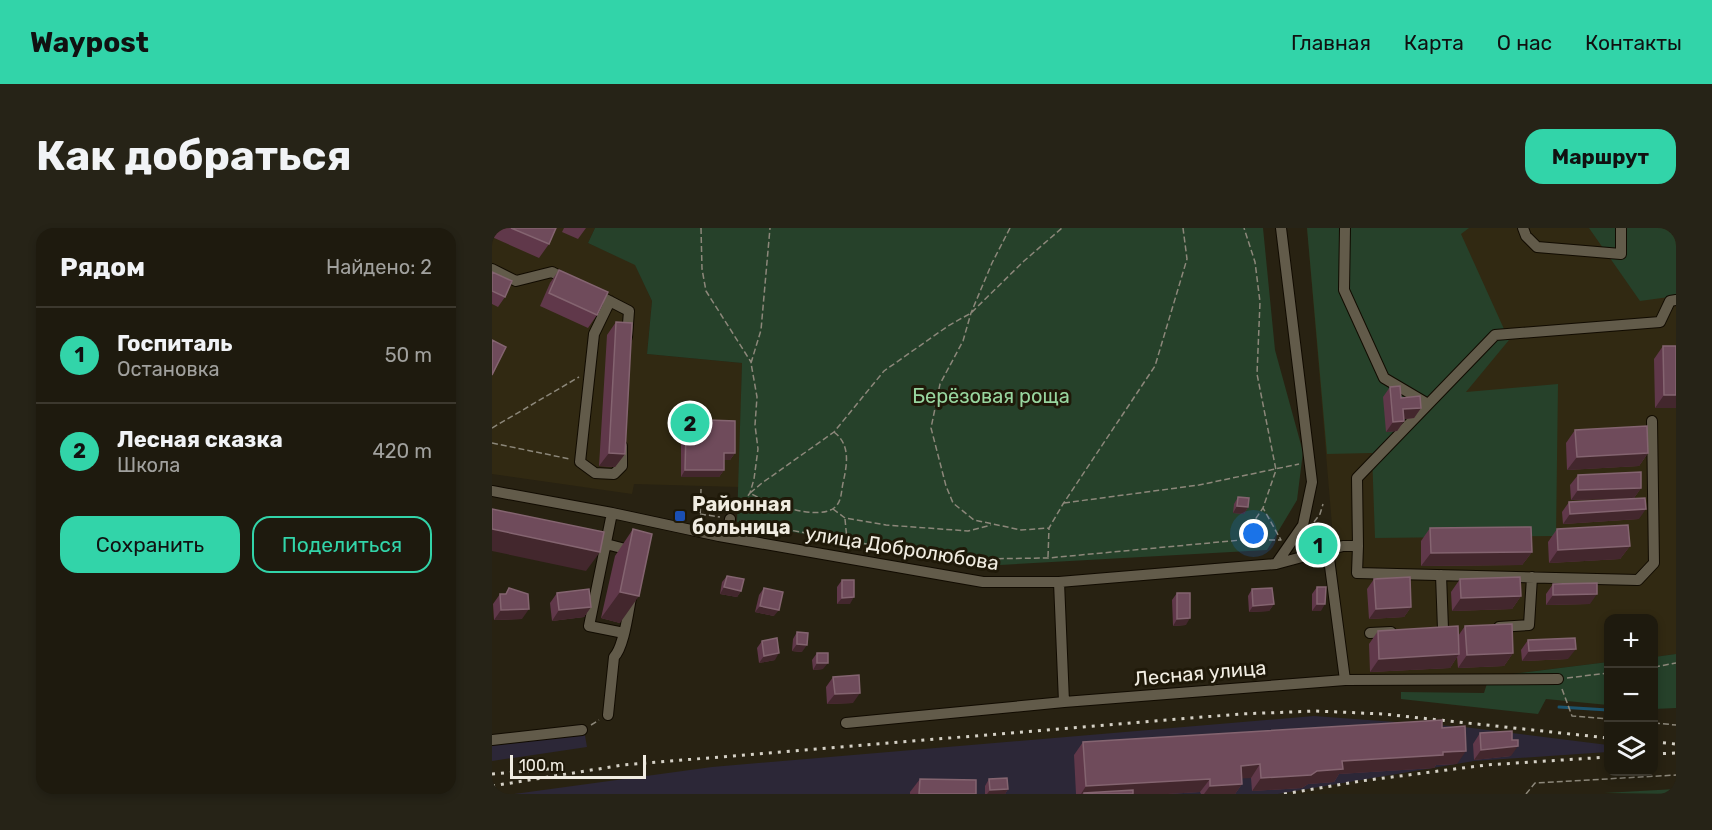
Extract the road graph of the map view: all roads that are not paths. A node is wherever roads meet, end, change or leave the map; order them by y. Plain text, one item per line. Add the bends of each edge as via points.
1 (1281, 228) edge
2 (1346, 228) edge
3 (1523, 228) edge
4 (1621, 228) edge
5 (492, 269) edge
6 (1676, 300) edge
7 (609, 301) junction
8 (627, 346) edge
9 (1428, 404) junction
10 (1652, 421) dead end
11 (623, 430) edge
12 (492, 491) edge
13 (612, 513) junction
14 (730, 519) road end
15 (727, 537) junction
16 (606, 544) junction
17 (1358, 546) junction
18 (1328, 551) junction
19 (638, 564) edge
20 (1276, 564) junction
21 (1441, 575) junction
22 (1532, 577) junction
23 (1059, 582) junction
24 (633, 587) edge
25 (1486, 627) edge
26 (1443, 629) edge
27 (1401, 631) edge
28 (624, 633) junction
29 (1370, 633) dead end
30 (1558, 679) road end
31 (1345, 680) junction
32 (1064, 702) junction
33 (608, 715) road end
34 (846, 723) dead end
35 (582, 730) road end
36 (492, 740) edge

1 - 20 street via 1312,482 1303,525
2 - 9 street via 1344,290 1384,378
3 - 4 street via 1537,247 1621,254
5 - 7 street via 516,281 552,272
6 - 9 street via 1670,301 1660,322 1495,335
7 - 8 street via 629,311
7 - 11 street via 594,334 580,462 595,473 614,474 622,466
9 - 17 street via 1357,478
10 - 22 street via 1654,563 1638,579
12 - 13 street, улица Добролюбова
13 - 15 street, улица Добролюбова
13 - 16 street
14 - 15 street
15 - 23 street, улица Добролюбова via 983,582
16 - 19 street via 640,553
16 - 28 street via 589,626
17 - 18 street, улица Добролюбова
17 - 21 street via 1358,573
18 - 20 street, улица Добролюбова
18 - 31 street
20 - 23 street, улица Добролюбова
21 - 22 street
21 - 26 street
22 - 25 street via 1529,625
23 - 32 street
24 - 28 street
27 - 29 street
28 - 33 street via 614,657
30 - 31 street, Лесная улица
31 - 32 street, Лесная улица
32 - 34 street, Лесная улица
35 - 36 street

